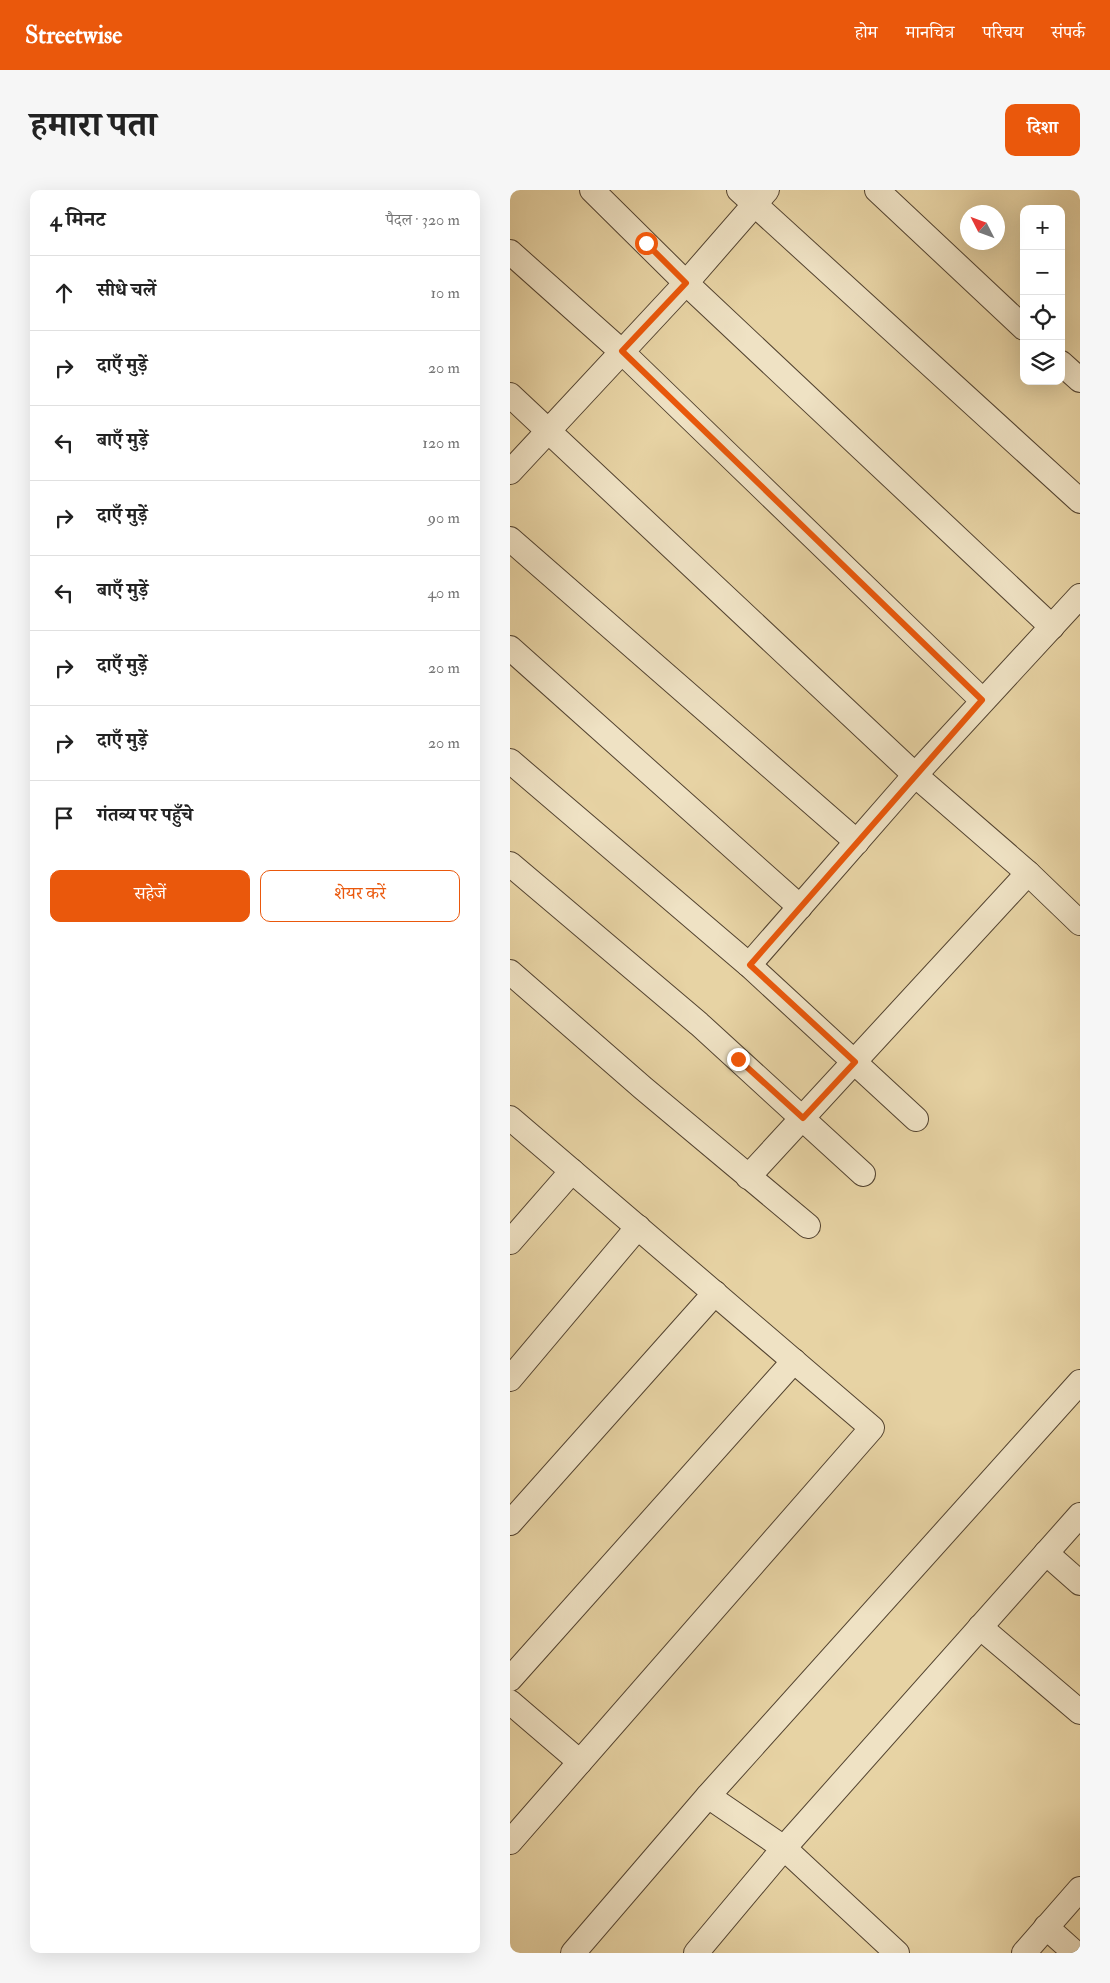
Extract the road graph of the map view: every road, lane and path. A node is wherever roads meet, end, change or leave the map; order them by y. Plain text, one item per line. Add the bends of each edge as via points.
1 (592, 190) edge
2 (877, 190) edge
3 (753, 195) edge
4 (510, 252) edge
5 (686, 283) junction
6 (1020, 324) edge
7 (622, 351) junction
8 (1065, 367) edge
9 (1080, 380) edge
10 (510, 395) edge
11 (549, 431) junction
12 (510, 472) edge
13 (1080, 501) edge
14 (510, 539) edge
15 (1080, 597) edge
16 (1052, 627) junction
17 (510, 648) edge
18 (982, 700) junction
19 (510, 761) edge
20 (915, 775) junction
21 (857, 842) junction
22 (510, 864) edge
23 (1028, 873) junction
24 (800, 906) junction
25 (1080, 922) edge
26 (750, 965) junction
27 (510, 972) edge
28 (855, 1062) junction
29 (510, 1118) edge
30 (803, 1118) junction
31 (916, 1120) dead end
32 (572, 1171) junction
33 (863, 1174) dead end
34 (748, 1177) junction
35 (808, 1226) dead end
36 (638, 1228) junction
37 (510, 1242) edge
38 (715, 1293) junction
39 (794, 1361) junction
40 (510, 1379) edge
41 (1080, 1382) edge
42 (1080, 1515) edge
43 (510, 1523) edge
44 (1046, 1553) junction
45 (1080, 1583) edge
46 (980, 1627) junction
47 (510, 1679) edge
48 (510, 1702) edge
49 (1080, 1712) edge
50 (580, 1762) junction
51 (708, 1796) junction
52 (510, 1842) edge
53 (784, 1848) junction
54 (1080, 1889) edge
55 (1046, 1927) junction
56 (573, 1953) edge
57 (696, 1953) edge
58 (897, 1953) edge
59 (1024, 1953) edge
60 (1075, 1953) edge

1 - 5 street
2 - 6 street
3 - 5 street
3 - 13 street
4 - 7 street
5 - 7 street
5 - 16 street
7 - 11 street
7 - 18 street
8 - 9 street
10 - 11 street
11 - 12 street
11 - 20 street
14 - 21 street
15 - 16 street
16 - 18 street
17 - 24 street
18 - 20 street
19 - 26 street
20 - 21 street
20 - 23 street
21 - 24 street
22 - 30 street via 699,1024
23 - 25 street
23 - 28 street
24 - 26 street
26 - 28 street
27 - 34 street
28 - 30 street
28 - 31 street
29 - 32 street
30 - 33 street
30 - 34 street
32 - 36 street
32 - 37 street
34 - 35 street
36 - 38 street
36 - 40 street
38 - 39 street
38 - 43 street
39 - 47 street
39 - 50 street via 872,1428
41 - 51 street
42 - 44 street
44 - 45 street
44 - 46 street
46 - 49 street
46 - 53 street
48 - 50 street
50 - 52 street
51 - 53 street
51 - 56 street
53 - 57 street
53 - 58 street
54 - 55 street
55 - 59 street
55 - 60 street

